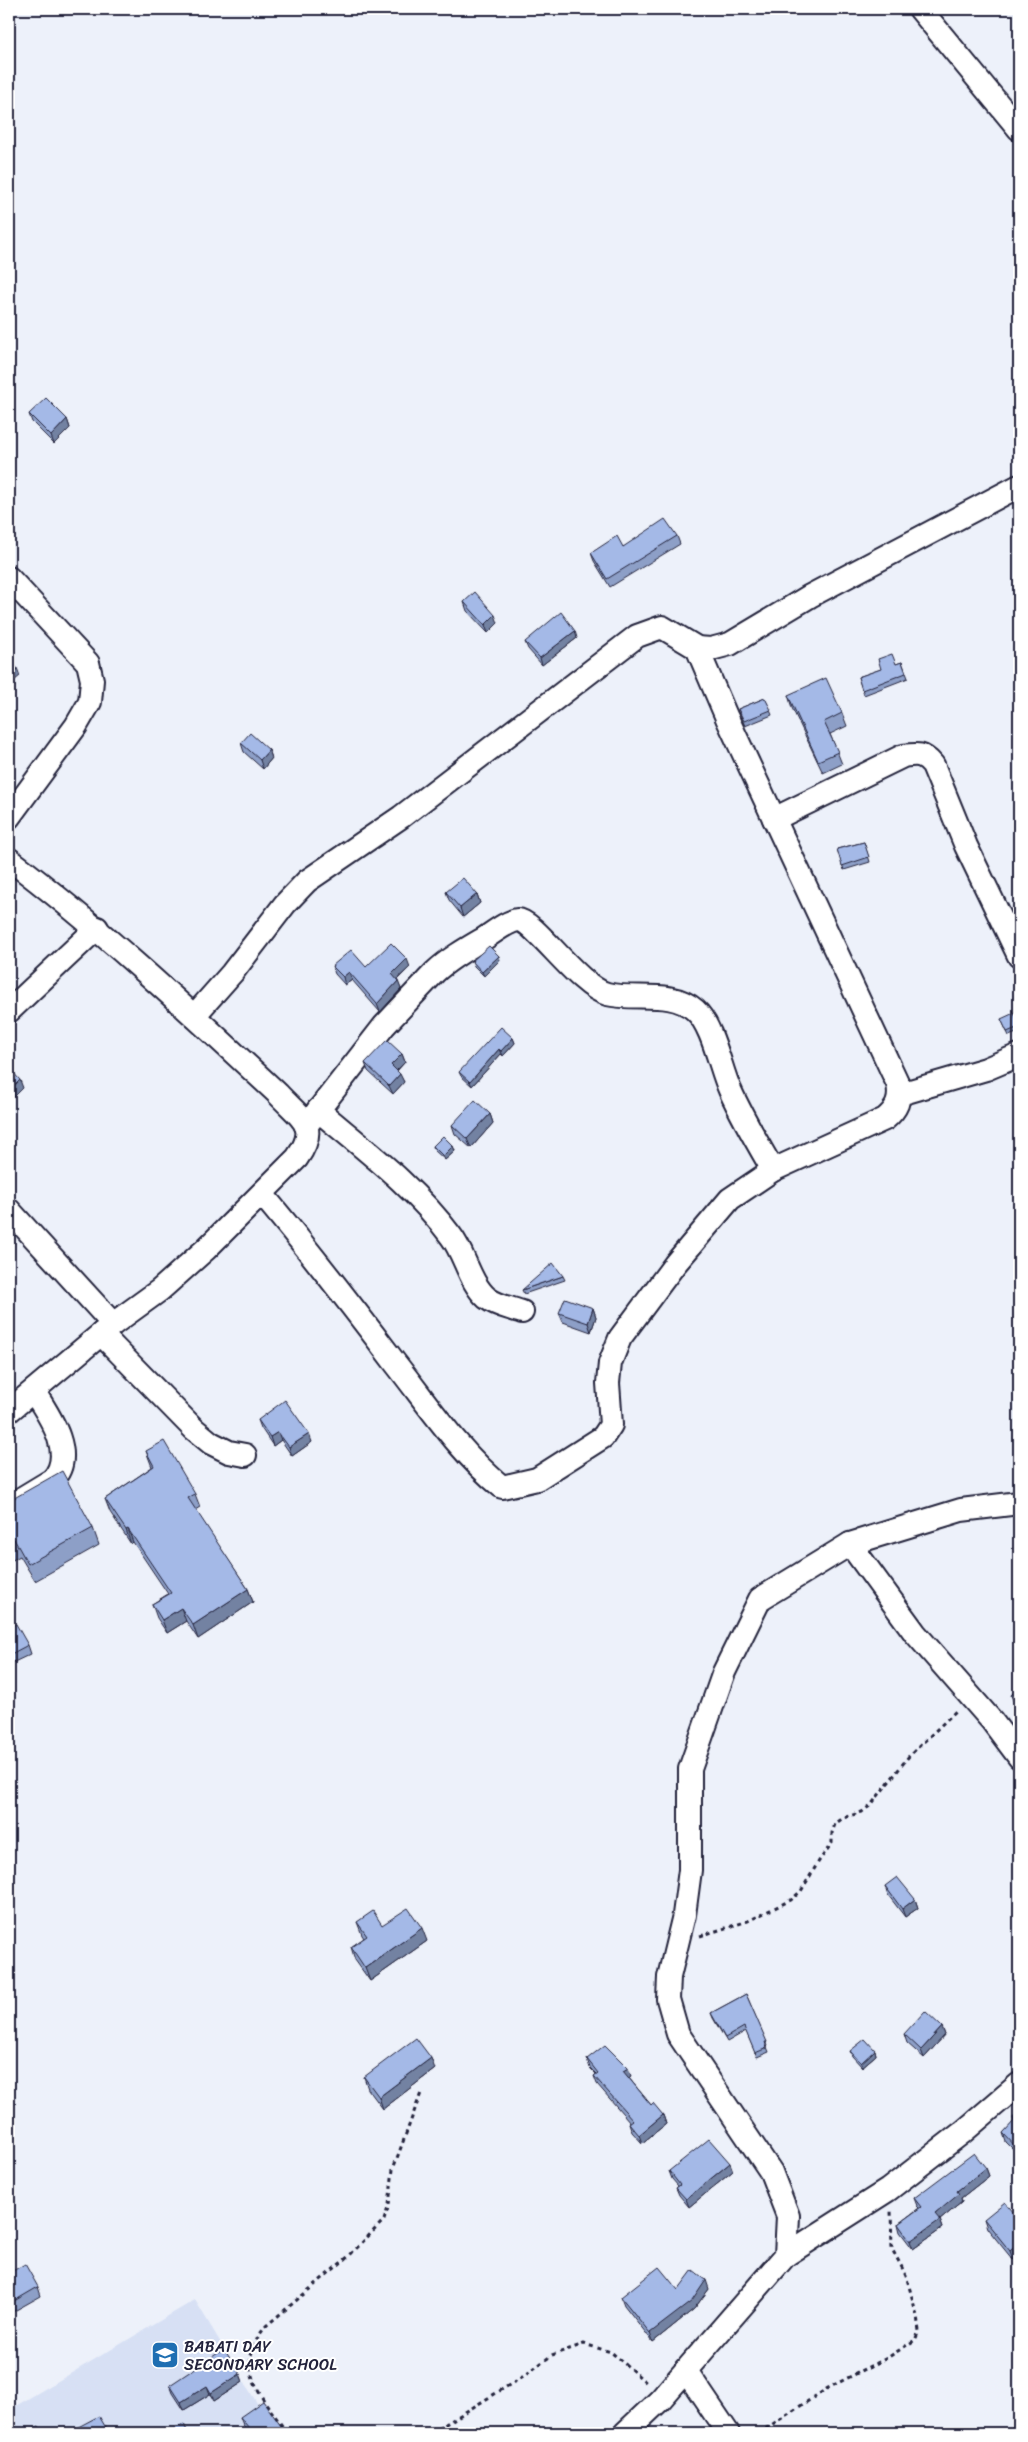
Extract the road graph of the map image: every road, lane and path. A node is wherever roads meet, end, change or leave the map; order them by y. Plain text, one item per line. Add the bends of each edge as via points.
1 (920, 9) edge
2 (1019, 128) edge
3 (1019, 486) edge
4 (9, 578) edge
5 (697, 648) junction
6 (9, 817) edge
7 (774, 818) junction
8 (9, 859) edge
9 (96, 928) junction
10 (1019, 956) edge
11 (9, 1011) edge
12 (194, 1016) junction
13 (1019, 1055) edge
14 (900, 1094) junction
15 (312, 1118) junction
16 (773, 1170) junction
17 (262, 1194) junction
18 (9, 1210) edge
19 (522, 1312) dead end
20 (107, 1329) junction
21 (34, 1392) junction
22 (9, 1411) edge
23 (245, 1455) dead end
24 (1019, 1503) edge
25 (9, 1506) edge
26 (850, 1544) junction
27 (970, 1697) junction
28 (1019, 1757) edge
29 (678, 1942) junction
30 (1019, 2084) edge
31 (421, 2093) dead end
32 (888, 2190) junction
33 (786, 2255) junction
34 (686, 2372) junction
35 (660, 2400) junction
36 (287, 2433) edge
37 (431, 2433) edge
38 (625, 2433) edge
39 (728, 2433) edge
40 (759, 2433) edge

1 - 2 street
3 - 5 street via 810,596 730,644 710,649
4 - 6 street via 88,663 92,680 90,702 76,726
5 - 7 street
5 - 12 street via 662,627 625,644 460,773 308,881 285,904
7 - 10 street via 903,756 918,753 926,757
7 - 14 street via 887,1059
8 - 9 street
9 - 11 street
9 - 12 street
12 - 15 street via 278,1094
13 - 14 street via 986,1069
14 - 16 street via 898,1104 885,1119
15 - 16 street via 384,1026 443,964 508,924 522,920 597,990 608,994 663,997 695,1010 708,1030 731,1093
15 - 17 street via 307,1143
15 - 19 street via 385,1167 452,1237 478,1288 493,1302
16 - 17 street via 730,1199 670,1270 620,1338 610,1363 611,1425 608,1431 537,1479 502,1487 449,1433 314,1256
17 - 20 street via 160,1290
18 - 20 street
20 - 21 street
20 - 23 street via 194,1429 211,1443
21 - 22 street
21 - 25 street via 58,1434 61,1466 52,1480
24 - 26 street via 961,1510
26 - 27 street via 915,1634
26 - 29 street via 760,1599 724,1672 690,1769 690,1870
27 - 28 street
27 - 29 path via 909,1756 871,1805 835,1824 832,1843 801,1892 791,1900 731,1928
29 - 33 street via 669,1977 671,2016 696,2063 771,2172 788,2216
30 - 32 street
31 - 36 path via 393,2169 384,2220 256,2338 249,2359 255,2387
32 - 33 street
32 - 40 path via 892,2249 912,2291 919,2331 915,2340 828,2388
33 - 34 street
34 - 35 street
34 - 39 street
35 - 37 path via 648,2383 610,2352 584,2344 552,2355
35 - 38 street

